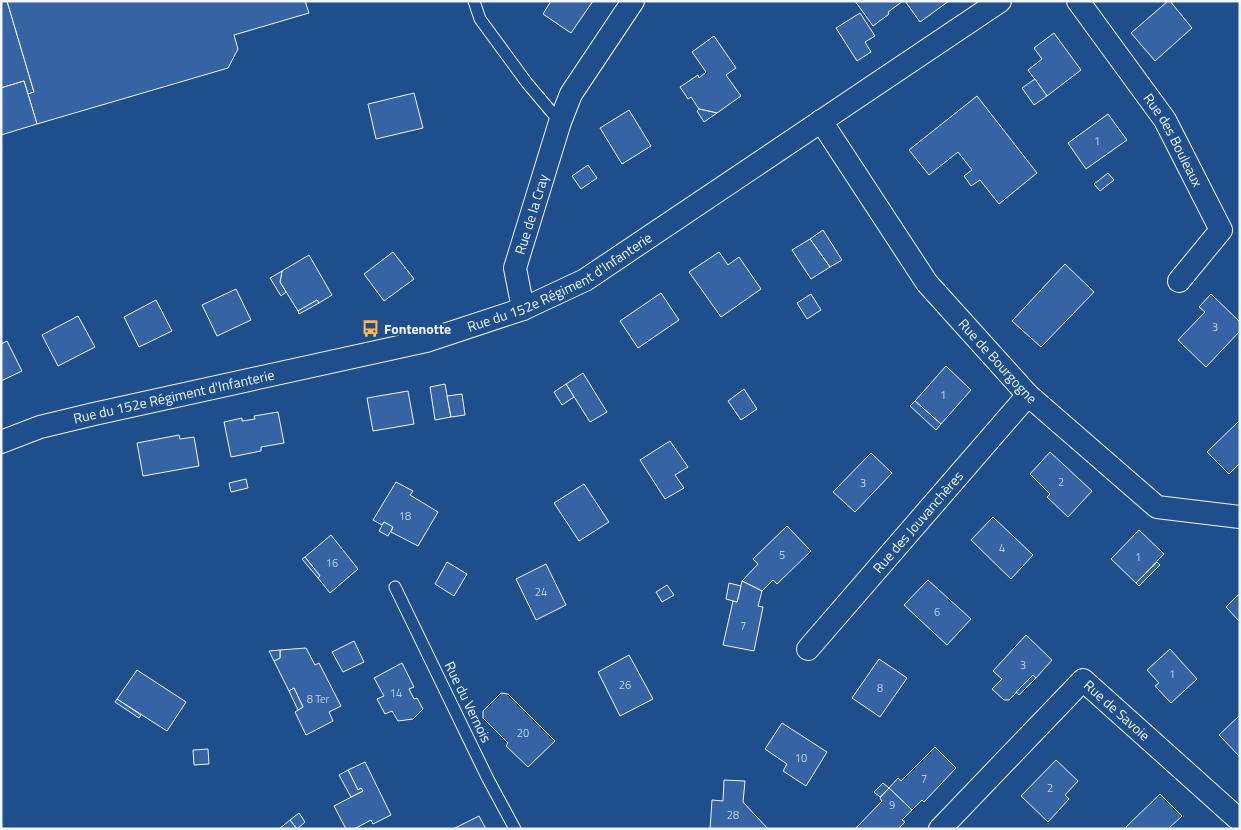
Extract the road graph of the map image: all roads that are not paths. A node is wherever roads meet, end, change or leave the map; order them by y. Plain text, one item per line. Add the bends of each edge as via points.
1 (474, 1) edge
2 (633, 1) edge
3 (1000, 1) edge
4 (1078, 1) edge
5 (821, 120) junction
6 (560, 122) junction
7 (1179, 281) dead end
8 (523, 309) junction
9 (1028, 395) junction
10 (1, 442) edge
11 (1240, 516) edge
12 (395, 588) dead end
13 (808, 650) dead end
14 (1235, 821) edge
15 (515, 829) edge
16 (940, 829) edge

1 - 6 lane via 480,19
2 - 6 street, Rue de la Cray via 571,94
3 - 5 street, Rue du 152e Régiment d'Infanterie
4 - 7 street, Rue des Bouleaux via 1165,120 1221,230
5 - 8 street, Rue du 152e Régiment d'Infanterie via 584,280
5 - 9 street, Rue de Bourgogne via 927,283
6 - 8 street, Rue de la Cray via 516,268
8 - 10 street, Rue du 152e Régiment d'Infanterie via 426,341 85,416 40,427
9 - 11 street, Rue de Bourgogne via 1158,507
9 - 13 street, Rue des Jouvanchères
12 - 15 lane, Rue du Vernois
14 - 16 street, Rue de Savoie via 1084,680

